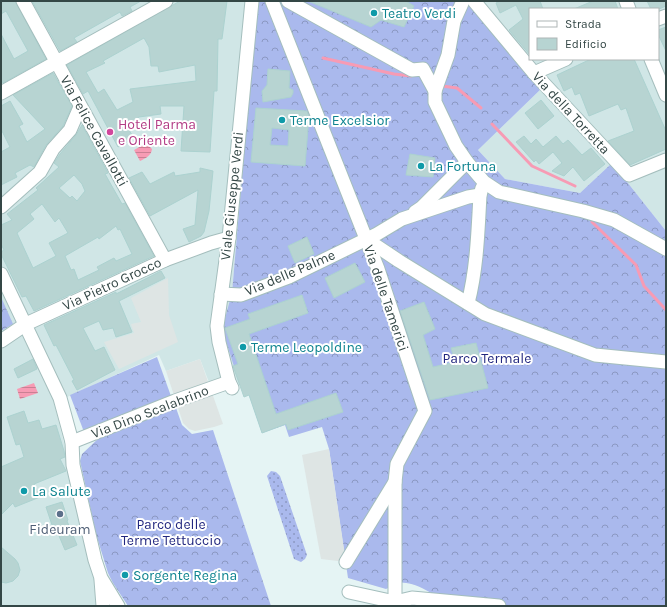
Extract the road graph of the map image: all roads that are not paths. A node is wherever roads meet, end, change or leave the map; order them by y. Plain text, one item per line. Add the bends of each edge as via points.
1 (23, 1) edge
2 (166, 1) edge
3 (252, 1) edge
4 (272, 1) edge
5 (288, 1) edge
6 (464, 1) edge
7 (474, 1) edge
8 (564, 60) edge
9 (651, 60) edge
10 (56, 63) junction
11 (534, 73) junction
12 (435, 91) junction
13 (1, 93) edge
14 (666, 95) edge
15 (80, 107) junction
16 (666, 160) edge
17 (467, 162) junction
18 (484, 182) junction
19 (480, 195) junction
20 (1, 207) edge
21 (402, 219) junction
22 (229, 238) junction
23 (362, 241) junction
24 (666, 249) edge
25 (165, 260) junction
26 (1, 274) edge
27 (221, 294) junction
28 (468, 303) junction
29 (26, 324) junction
30 (1, 342) edge
31 (666, 362) edge
32 (230, 385) joint
33 (72, 442) junction
34 (395, 482) junction
35 (346, 562) dead end
36 (101, 578) junction
37 (349, 592) dead end
38 (396, 604) edge
39 (103, 606) edge
40 (118, 606) edge
41 (500, 606) edge

1 - 10 street, Via Felice Cavallotti
2 - 10 street
3 - 22 street, Viale Giuseppe Verdi
4 - 23 street, Via delle Tamerici
5 - 12 street via 412,70 423,69
6 - 12 street via 454,21 448,55
7 - 11 street, Via della Torretta
8 - 11 street
9 - 14 street
10 - 13 street
10 - 15 street, Via Felice Cavallotti
11 - 16 street, Via della Torretta via 629,176
12 - 17 street via 435,102 441,116
15 - 20 street via 70,130 53,150 40,172
15 - 25 street, Via Felice Cavallotti
17 - 18 street
17 - 21 street via 422,208
18 - 19 street
18 - 24 street via 499,192 614,220
19 - 21 street
19 - 28 street via 476,258
21 - 23 street, Via delle Palme
22 - 25 street, Via Pietro Grocco
22 - 27 street, Viale Giuseppe Verdi
23 - 27 street, Via delle Palme via 289,276 241,295
23 - 28 street
23 - 34 street, Via delle Tamerici via 378,270 425,411 397,464
25 - 29 street, Via Pietro Grocco
26 - 29 street
27 - 32 street, Viale Giuseppe Verdi via 217,326
28 - 31 street via 485,314 595,354
29 - 30 street, Via Pietro Grocco
29 - 33 street via 60,398
32 - 33 street, Via Dino Scalabrino via 175,401
33 - 36 street via 73,465 94,560
34 - 35 street
34 - 38 street, Via delle Tamerici
36 - 39 street
36 - 40 street
37 - 38 street
38 - 41 street via 412,598

